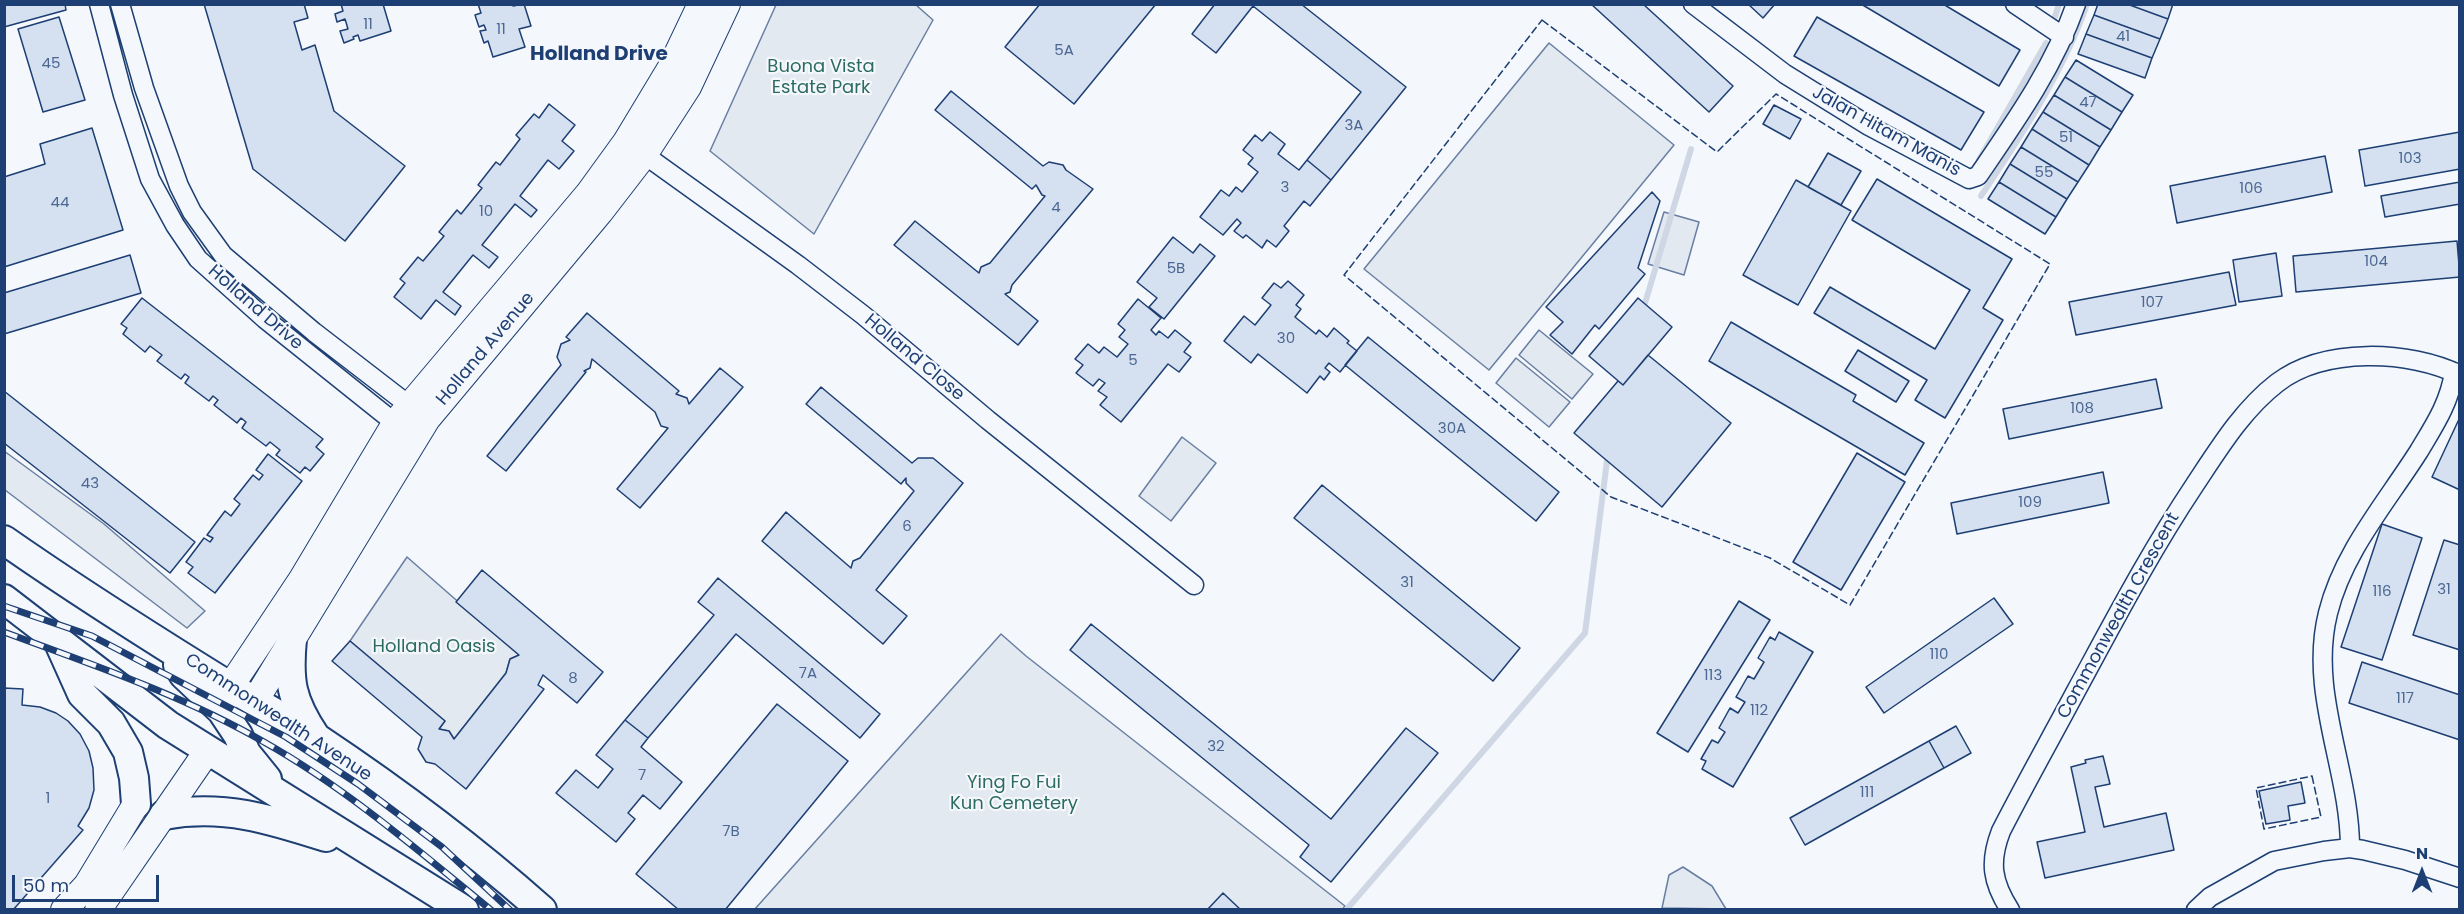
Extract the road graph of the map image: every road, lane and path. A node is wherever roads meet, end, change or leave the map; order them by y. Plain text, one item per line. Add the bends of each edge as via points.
1 (99, 4) edge
2 (120, 4) edge
3 (701, 4) edge
4 (727, 4) edge
5 (1693, 4) edge
6 (2015, 4) edge
7 (2076, 4) edge
8 (2064, 37) junction
9 (635, 148) junction
10 (2457, 374) edge
11 (412, 421) junction
12 (4, 540) edge
13 (1194, 585) dead end
14 (4, 599) edge
15 (292, 639) junction
16 (59, 642) junction
17 (226, 699) junction
18 (255, 701) junction
19 (168, 725) junction
20 (317, 739) junction
21 (208, 750) junction
22 (279, 795) junction
23 (136, 804) joint
24 (164, 815) junction
25 (2350, 848) junction
26 (368, 850) junction
27 (2460, 878) edge
28 (64, 909) edge
29 (98, 909) edge
30 (465, 909) edge
31 (542, 909) edge
32 (2010, 909) edge
33 (2196, 909) edge

1 - 11 street, Holland Drive via 150,179 198,259 265,319
2 - 11 street, Holland Drive via 144,88 192,212 223,255
3 - 9 street, Holland Avenue
4 - 9 street, Holland Avenue via 688,87
5 - 8 street, Jalan Hitam Manis via 1768,62 1828,101 1969,179 1978,176 2020,115
6 - 8 street
7 - 8 street, Jalan Hitam Manis
9 - 11 street, Holland Avenue via 600,212 550,256
9 - 13 street, Holland Close via 863,315
10 - 25 street via 2442,412 2342,571 2328,613 2322,656 2324,693 2348,813
10 - 32 street, Commonwealth Crescent via 2415,359 2380,356 2321,362 2278,382 2238,423 2152,549 2001,831 1994,848 1994,876
11 - 15 street, Holland Avenue
11 - 17 street, Holland Avenue via 302,579
12 - 17 main road, Commonwealth Avenue via 166,646 184,675
14 - 16 main road
15 - 18 street, Holland Avenue
15 - 20 main road via 291,688 301,715
16 - 19 main road
16 - 23 main road via 82,694 111,723 128,752
17 - 18 main road
17 - 19 main road
17 - 21 main road via 218,733
17 - 22 main road via 246,753
18 - 20 main road, Commonwealth Avenue
19 - 21 main road
20 - 31 main road, Commonwealth Avenue via 434,822
21 - 22 main road
21 - 24 street
22 - 26 main road
23 - 28 street via 87,885
24 - 26 main road via 212,811 260,816
24 - 29 street
25 - 27 street
25 - 33 street via 2274,861
26 - 30 main road

